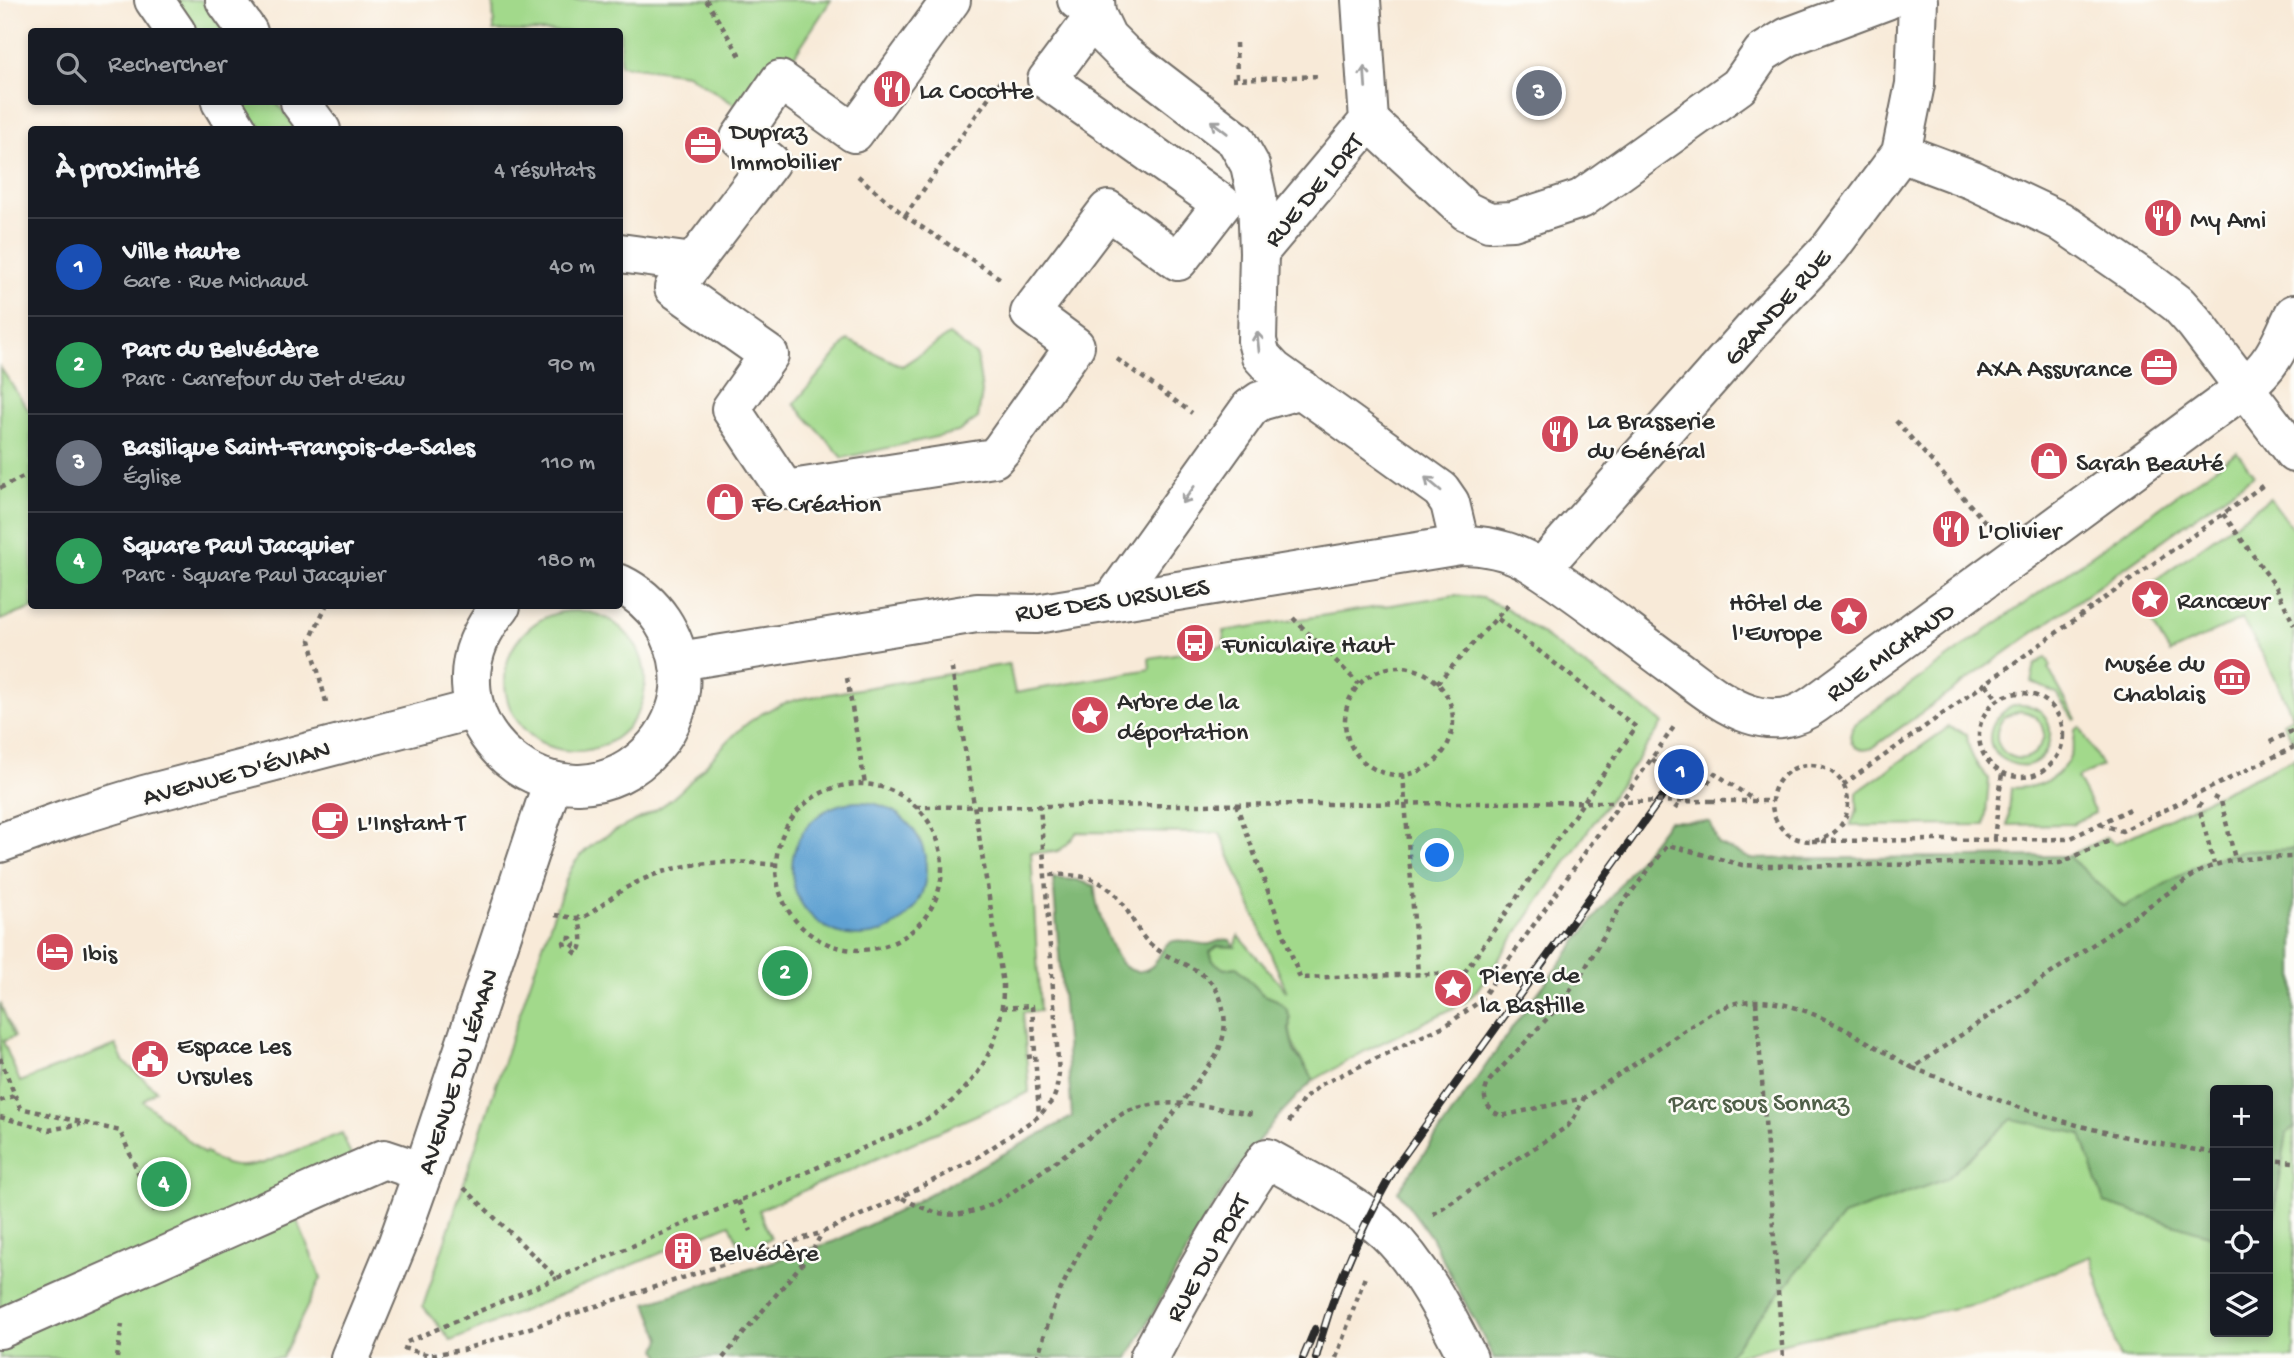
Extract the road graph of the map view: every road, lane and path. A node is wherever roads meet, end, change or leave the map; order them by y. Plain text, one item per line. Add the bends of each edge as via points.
1 (154, 0) edge
2 (225, 0) edge
3 (951, 0) edge
4 (1361, 0) edge
5 (1887, 0) edge
6 (1918, 0) edge
7 (1089, 5) edge
8 (173, 28) edge
9 (245, 28) edge
10 (1236, 43) dead end
11 (1005, 75) dead end
12 (1365, 75) junction
13 (1237, 78) junction
14 (1158, 80) junction
15 (222, 105) edge
16 (302, 105) edge
17 (1369, 121) junction
18 (235, 126) edge
19 (317, 126) edge
20 (1901, 153) junction
21 (905, 216) dead end
22 (623, 253) edge
23 (1259, 253) junction
24 (693, 262) junction
25 (2294, 314) edge
26 (1110, 354) dead end
27 (1302, 389) junction
28 (2234, 396) junction
29 (1896, 421) dead end
30 (1228, 439) junction
31 (2283, 466) edge
32 (28, 475) edge
33 (0, 488) edge
34 (2223, 514) junction
35 (1460, 545) junction
36 (2015, 557) junction
37 (1541, 569) junction
38 (1254, 579) junction
39 (623, 586) edge
40 (1112, 601) junction
41 (325, 609) edge
42 (489, 613) edge
43 (943, 618) junction
44 (1497, 618) junction
45 (2294, 625) edge
46 (679, 661) junction
47 (846, 666) dead end
48 (1437, 683) junction
49 (1359, 684) junction
50 (1986, 684) junction
51 (1998, 700) junction
52 (475, 709) junction
53 (328, 711) dead end
54 (2294, 730) edge
55 (1670, 732) dead end
56 (2270, 742) dead end
57 (2294, 747) edge
58 (1652, 759) junction
59 (1676, 763) dead end
60 (2002, 773) junction
61 (1403, 774) junction
62 (1691, 774) dead end
63 (1698, 778) junction
64 (553, 781) junction
65 (865, 785) junction
66 (1843, 785) junction
67 (2213, 797) dead end
68 (1755, 801) junction
69 (1772, 801) junction
70 (1405, 803) junction
71 (1584, 803) junction
72 (2202, 803) dead end
73 (1236, 804) junction
74 (1040, 805) junction
75 (974, 806) junction
76 (916, 807) junction
77 (2130, 808) dead end
78 (1675, 809) dead end
79 (2099, 824) junction
80 (1994, 839) junction
81 (1812, 841) junction
82 (2109, 841) dead end
83 (0, 843) edge
84 (2294, 857) edge
85 (2235, 859) junction
86 (2214, 864) junction
87 (776, 865) junction
88 (1045, 875) junction
89 (545, 913) dead end
90 (579, 919) junction
91 (565, 947) dead end
92 (1418, 974) junction
93 (1756, 1002) junction
94 (1002, 1008) junction
95 (1035, 1056) junction
96 (1027, 1057) dead end
97 (0, 1058) edge
98 (1913, 1068) junction
99 (16, 1095) junction
100 (1584, 1098) junction
101 (0, 1101) edge
102 (1181, 1102) junction
103 (1257, 1115) dead end
104 (1039, 1116) junction
105 (0, 1117) edge
106 (86, 1123) junction
107 (2210, 1152) edge
108 (1267, 1158) junction
109 (2273, 1160) edge
110 (2294, 1162) edge
111 (423, 1172) junction
112 (901, 1197) junction
113 (738, 1201) junction
114 (751, 1231) dead end
115 (823, 1232) junction
116 (1391, 1238) junction
117 (173, 1252) junction
118 (557, 1278) junction
119 (0, 1329) edge
120 (350, 1358) edge
121 (723, 1358) edge
122 (1037, 1358) edge
123 (1149, 1358) edge
124 (1336, 1358) edge
125 (1468, 1358) edge
126 (1783, 1358) edge

1 - 8 street
2 - 9 street
3 - 24 street via 854,133 780,80 740,138 770,162
4 - 12 street, RUE DE LORT
5 - 17 street via 1772,45 1739,86 1581,199 1513,221 1489,222 1466,211
6 - 20 street, GRANDE RUE via 1915,83
7 - 14 street via 1107,37
7 - 24 street via 1047,80 1222,204 1178,261 1108,210 1030,313 1075,346 994,458 785,490 731,409 769,355 674,288
10 - 13 path
11 - 21 path
12 - 13 path
17 -> 12 street, RUE DE LORT
13 - 14 path
23 -> 14 street via 1255,180 1244,153 1236,140
15 - 18 street
16 - 19 street
17 - 23 street, RUE DE LORT
20 - 28 street via 1973,180 2091,240 2178,304 2195,323
20 - 37 street, GRANDE RUE via 1830,248
22 - 24 street
27 -> 23 street via 1266,363 1258,350
25 - 28 street, RUE MICHAUD via 2272,361
26 - 30 path
27 - 30 street via 1254,404
35 -> 27 street via 1451,503 1440,490
28 - 31 street
28 - 36 street, RUE MICHAUD
29 - 36 path
30 -> 40 street
31 - 34 path
32 - 33 path
34 - 45 path via 2276,587
34 - 50 path
35 - 37 street, RUE DES URSULES via 1503,550
35 - 38 street, RUE DES URSULES
36 - 37 street, RUE MICHAUD via 1808,709 1775,719 1746,713 1702,687
37 - 44 path
38 - 40 street, RUE DES URSULES
38 - 49 path
39 - 46 street via 662,620
40 - 43 street, RUE DES URSULES via 1036,614 977,612
41 - 53 path via 310,640
42 - 52 street via 471,676
43 - 46 street, RUE DES URSULES
43 - 75 path
44 - 48 path
44 - 71 path via 1636,727
46 - 64 street via 675,712 648,755 604,780
47 - 65 path
48 - 49 path via 1423,673 1398,667 1381,670
48 - 61 path via 1451,705 1449,739 1441,755 1428,766
49 - 61 path via 1345,717 1347,736 1355,752 1376,770
50 - 51 path
50 - 66 path
51 - 60 path via 1983,716 1979,737 1986,758
51 - 60 path via 2018,693 2038,697 2055,709 2063,728 2057,759 2042,772 2021,777
52 - 64 street via 504,755 518,767
52 - 83 street, AVENUE D'ÉVIAN via 144,795
54 - 56 path
55 - 58 path
57 - 79 path via 2122,831
58 - 59 path via 1660,765 1666,756
58 - 108 path via 1479,1002 1448,1024 1311,1091
60 - 80 path
61 - 70 path
62 - 63 path
63 - 68 path via 1707,784 1715,772
63 - 78 path
64 - 111 street, AVENUE DU LÉMAN
65 - 76 path via 884,788
65 - 87 path via 827,790 811,800 785,829
66 - 69 path via 1821,766 1800,767 1778,783
66 - 81 path via 1848,801 1845,818 1835,832
67 - 85 path via 2221,801
68 - 69 path
68 - 71 path, bridge
69 - 81 path via 1775,819 1787,833
70 - 71 path
70 - 73 path
70 - 92 path
71 - 92 path via 1464,973
72 - 86 path via 2199,807
73 - 74 path
73 - 92 path via 1300,978
74 - 75 path
74 - 88 path
75 - 76 path
75 - 94 path via 1001,968
76 - 87 path via 937,838 942,877 929,913 900,940 863,950 825,943 795,920 784,903
77 - 79 path
79 - 80 path via 2069,839
80 - 81 path
82 - 100 path via 2060,863 1742,865 1668,845 1622,904 1579,979 1490,1080 1484,1097 1486,1106 1501,1116
84 - 85 path
85 - 86 path
86 - 98 path
87 - 90 path via 725,861 668,870 638,882
88 - 102 path via 1080,875 1107,886 1151,945 1214,986 1223,1010 1224,1035 1216,1056
88 - 104 path via 1059,1074 1056,1092
89 - 90 path
90 - 91 path via 581,950 577,954 571,949 575,941 569,937
93 - 98 path via 1779,1003 1829,1022
93 - 100 path via 1712,1012
93 - 126 path
94 - 95 path via 1032,1006
94 - 113 path via 982,1066 962,1092 928,1120
95 - 96 path
95 - 104 path
97 - 99 path
98 - 107 path via 2103,1132
99 - 101 path
99 - 106 path via 20,1108
100 - 116 path via 1568,1126
102 - 103 path
102 - 112 path via 1144,1105 1122,1114 1004,1198 982,1208 945,1216
102 - 122 path via 1085,1241 1060,1290
104 - 112 path via 975,1159
105 - 106 path via 49,1130
106 - 117 path via 120,1131
108 - 116 street via 1359,1211
108 - 123 street, RUE DU PORT via 1189,1282
109 - 110 path
111 - 117 street via 384,1159
111 - 118 path via 462,1186
111 - 120 street, AVENUE DU LÉMAN
112 - 115 path
113 - 114 path
113 - 118 path
115 - 118 path via 462,1350 429,1355 397,1346
115 - 121 path via 811,1254
116 - 124 path via 1363,1280
116 - 125 street via 1440,1303
117 - 119 street

